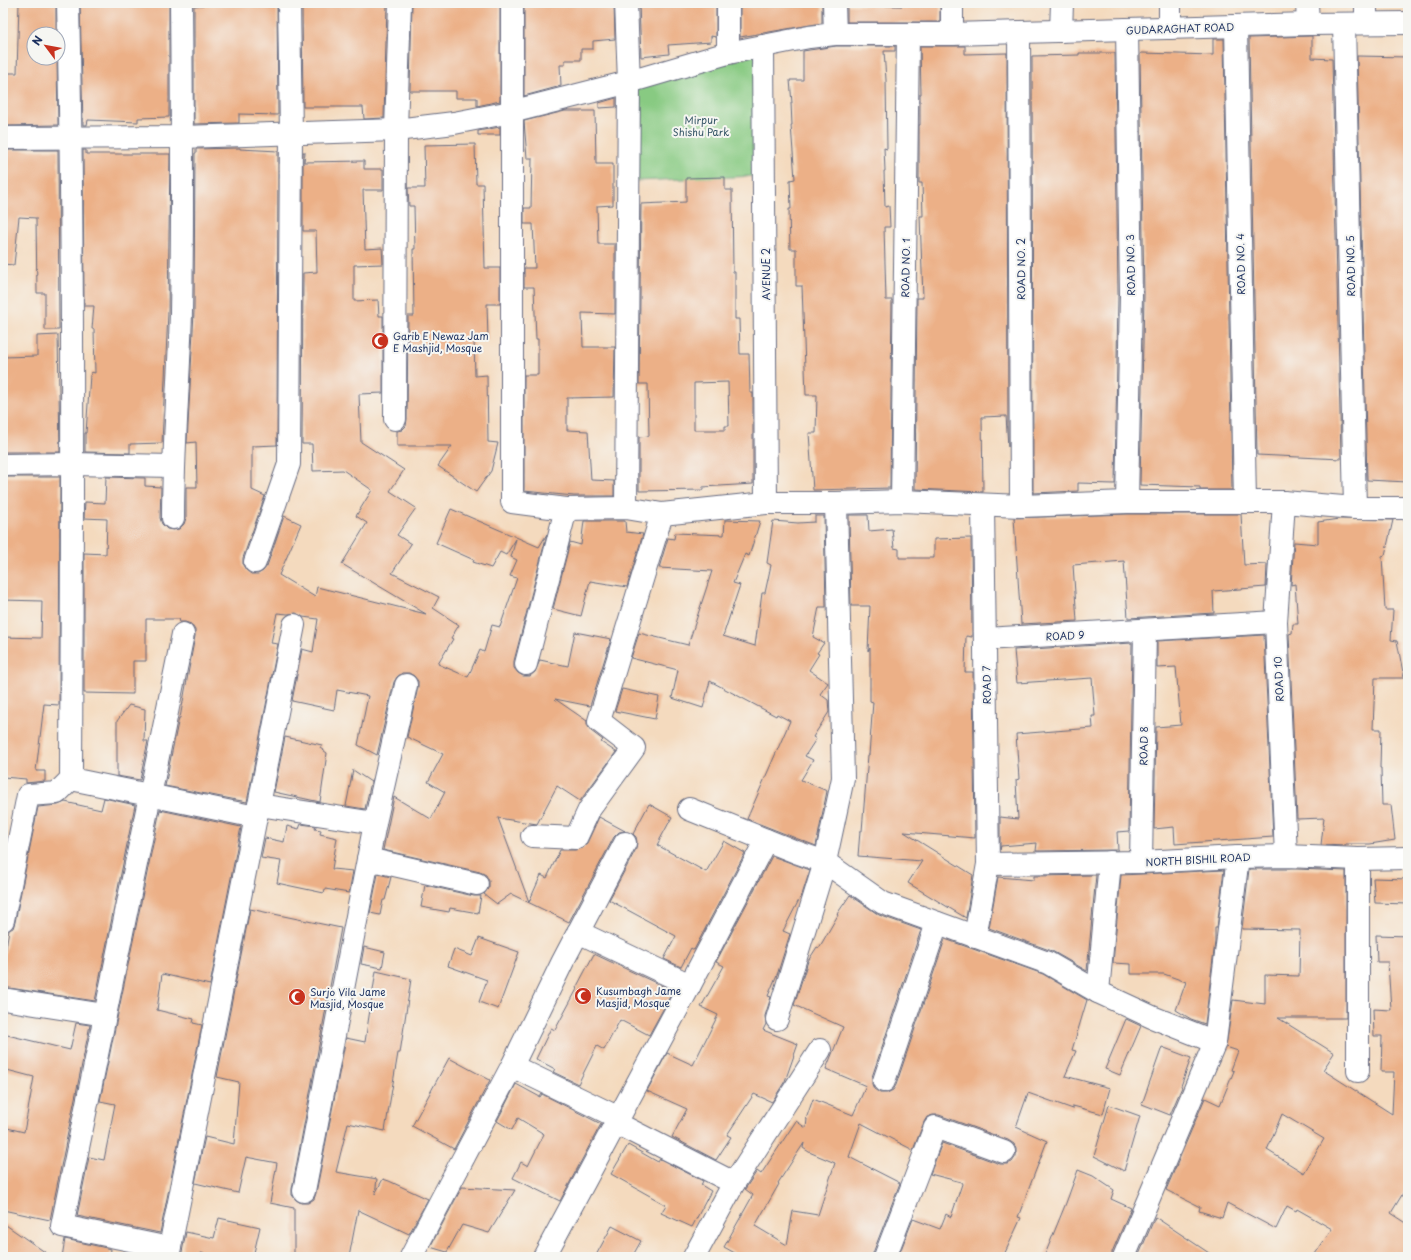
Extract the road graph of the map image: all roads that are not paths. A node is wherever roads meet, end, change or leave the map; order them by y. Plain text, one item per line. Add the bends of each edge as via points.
1 (68, 3) edge
2 (181, 3) edge
3 (289, 3) edge
4 (400, 3) edge
5 (512, 3) edge
6 (626, 3) edge
7 (728, 3) edge
8 (834, 3) edge
9 (952, 3) edge
10 (1062, 3) edge
11 (1170, 3) edge
12 (1308, 13) edge
13 (1366, 13) edge
14 (1408, 23) edge
15 (1344, 24) junction
16 (1236, 26) junction
17 (1170, 28) junction
18 (1127, 29) junction
19 (1062, 31) junction
20 (1019, 32) junction
21 (835, 34) junction
22 (908, 34) junction
23 (952, 34) junction
24 (763, 46) junction
25 (728, 53) junction
26 (629, 82) junction
27 (511, 112) junction
28 (396, 130) junction
29 (290, 134) junction
30 (182, 137) junction
31 (3, 138) edge
32 (71, 138) junction
33 (395, 419) dead end
34 (72, 464) junction
35 (3, 465) edge
36 (173, 466) junction
37 (902, 501) junction
38 (1127, 502) junction
39 (1245, 502) junction
40 (1284, 502) junction
41 (766, 503) junction
42 (836, 503) junction
43 (983, 506) junction
44 (1021, 506) junction
45 (626, 508) junction
46 (1354, 508) junction
47 (1408, 508) edge
48 (566, 509) junction
49 (662, 514) junction
50 (173, 518) dead end
51 (255, 562) dead end
52 (1276, 622) junction
53 (294, 625) dead end
54 (1145, 631) junction
55 (183, 634) dead end
56 (985, 640) junction
57 (526, 664) dead end
58 (406, 685) dead end
59 (71, 779) junction
60 (150, 795) junction
61 (689, 809) dead end
62 (258, 811) junction
63 (376, 824) junction
64 (532, 836) dead end
65 (766, 840) junction
66 (625, 844) dead end
67 (1286, 856) junction
68 (1238, 857) junction
69 (1408, 858) edge
70 (368, 859) junction
71 (1358, 859) junction
72 (825, 862) junction
73 (1110, 862) junction
74 (1141, 862) junction
75 (988, 864) junction
76 (477, 884) dead end
77 (3, 920) edge
78 (937, 923) junction
79 (578, 932) junction
80 (975, 937) junction
81 (690, 985) junction
82 (1098, 992) junction
83 (3, 999) edge
84 (105, 1015) junction
85 (777, 1019) dead end
86 (1215, 1042) junction
87 (820, 1050) dead end
88 (512, 1066) junction
89 (1358, 1071) dead end
90 (884, 1081) dead end
91 (617, 1120) junction
92 (1004, 1152) dead end
93 (734, 1183) junction
94 (304, 1190) dead end
95 (169, 1253) edge
96 (418, 1255) edge
97 (544, 1257) edge
98 (694, 1257) edge
99 (885, 1257) edge
100 (1124, 1257) edge

1 - 32 street
2 - 30 street
3 - 29 street
4 - 28 street
5 - 27 street
6 - 26 street
7 - 25 street
8 - 21 street
9 - 23 street
10 - 19 street
11 - 17 street
12 - 15 street, GUDARAGHAT ROAD
12 - 16 street, GUDARAGHAT ROAD
13 - 14 street, GUDARAGHAT ROAD
13 - 15 street, GUDARAGHAT ROAD
15 - 46 street, ROAD NO. 5
16 - 17 street, GUDARAGHAT ROAD
16 - 39 street, ROAD NO. 4
17 - 18 street, GUDARAGHAT ROAD
18 - 19 street, GUDARAGHAT ROAD
18 - 38 street, ROAD NO. 3 via 1131,295
19 - 20 street, GUDARAGHAT ROAD
20 - 23 street, GUDARAGHAT ROAD
20 - 44 street, ROAD NO. 2
21 - 22 street, GUDARAGHAT ROAD
21 - 24 street, GUDARAGHAT ROAD
22 - 23 street, GUDARAGHAT ROAD
22 - 37 street, ROAD NO. 1
24 - 25 street, GUDARAGHAT ROAD
24 - 41 street, AVENUE 2
25 - 26 street, GUDARAGHAT ROAD
26 - 27 street, GUDARAGHAT ROAD
26 - 45 street
27 - 28 street, GUDARAGHAT ROAD via 454,123
27 - 48 street via 512,502
28 - 29 street, GUDARAGHAT ROAD
28 - 33 street
29 - 30 street, GUDARAGHAT ROAD
29 - 51 street via 289,464
30 - 32 street, GUDARAGHAT ROAD
30 - 36 street via 181,313
31 - 32 street, GUDARAGHAT ROAD
32 - 34 street
34 - 35 street
34 - 36 street
34 - 59 street
36 - 50 street
37 - 42 street
37 - 43 street
38 - 39 street
38 - 44 street
39 - 40 street
40 - 46 street
40 - 52 street, ROAD 10
41 - 42 street
41 - 49 street
42 - 72 street via 843,778
43 - 44 street
43 - 56 street, ROAD 7
45 - 48 street
45 - 49 street
46 - 47 street
48 - 57 street
49 - 64 street via 599,721 634,748 589,810 576,838
52 - 54 street, ROAD 9
52 - 67 street, ROAD 10
53 - 62 street
54 - 56 street, ROAD 9
54 - 74 street, ROAD 8
55 - 60 street
56 - 75 street, ROAD 7
58 - 63 street
59 - 60 street
59 - 77 street via 57,793 28,796
60 - 62 street
60 - 84 street
61 - 65 street
62 - 63 street
62 - 95 street
63 - 70 street
65 - 72 street
65 - 81 street
66 - 79 street
67 - 68 street, NORTH BISHIL ROAD
67 - 71 street, NORTH BISHIL ROAD
68 - 74 street, NORTH BISHIL ROAD
68 - 86 street
69 - 71 street, NORTH BISHIL ROAD
70 - 76 street
70 - 94 street
71 - 89 street
72 - 78 street via 883,903
72 - 85 street
73 - 74 street, NORTH BISHIL ROAD
73 - 75 street, NORTH BISHIL ROAD
73 - 82 street
75 - 80 street, ROAD 7
78 - 80 street
78 - 90 street
79 - 81 street
79 - 88 street
80 - 82 street via 1048,963
81 - 91 street
82 - 86 street
83 - 84 street
84 - 95 street via 62,1226
86 - 100 street
87 - 93 street
88 - 91 street
88 - 96 street
91 - 93 street
91 - 97 street
92 - 99 street via 935,1127
93 - 98 street

